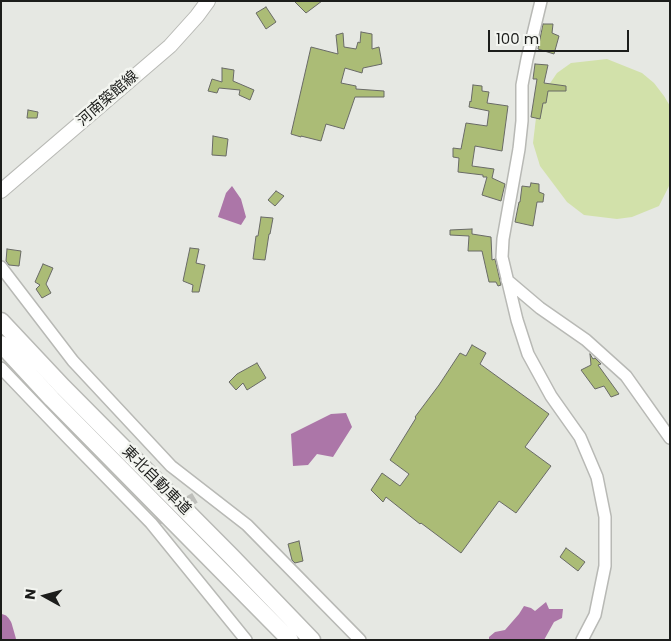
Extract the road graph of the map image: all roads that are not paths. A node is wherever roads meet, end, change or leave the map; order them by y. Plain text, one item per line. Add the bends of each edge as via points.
1 (208, 1) edge
2 (541, 1) edge
3 (1, 191) edge
4 (1, 267) edge
5 (507, 280) junction
6 (1, 321) edge
7 (1, 344) edge
8 (1, 368) edge
9 (670, 438) edge
10 (246, 640) edge
11 (290, 640) edge
12 (312, 640) edge
13 (360, 640) edge
14 (582, 640) edge

1 - 3 main road, 河南築館線 via 170,46
2 - 5 street via 522,85 520,149 503,239 502,257
4 - 13 street via 73,360 171,466 200,494 247,524
5 - 9 street via 586,340 626,376
5 - 14 street via 528,354 580,437 597,477 606,517 605,566 595,614
6 - 12 highway, 東北自動車道
7 - 11 highway, 東北自動車道
8 - 10 street via 154,521

